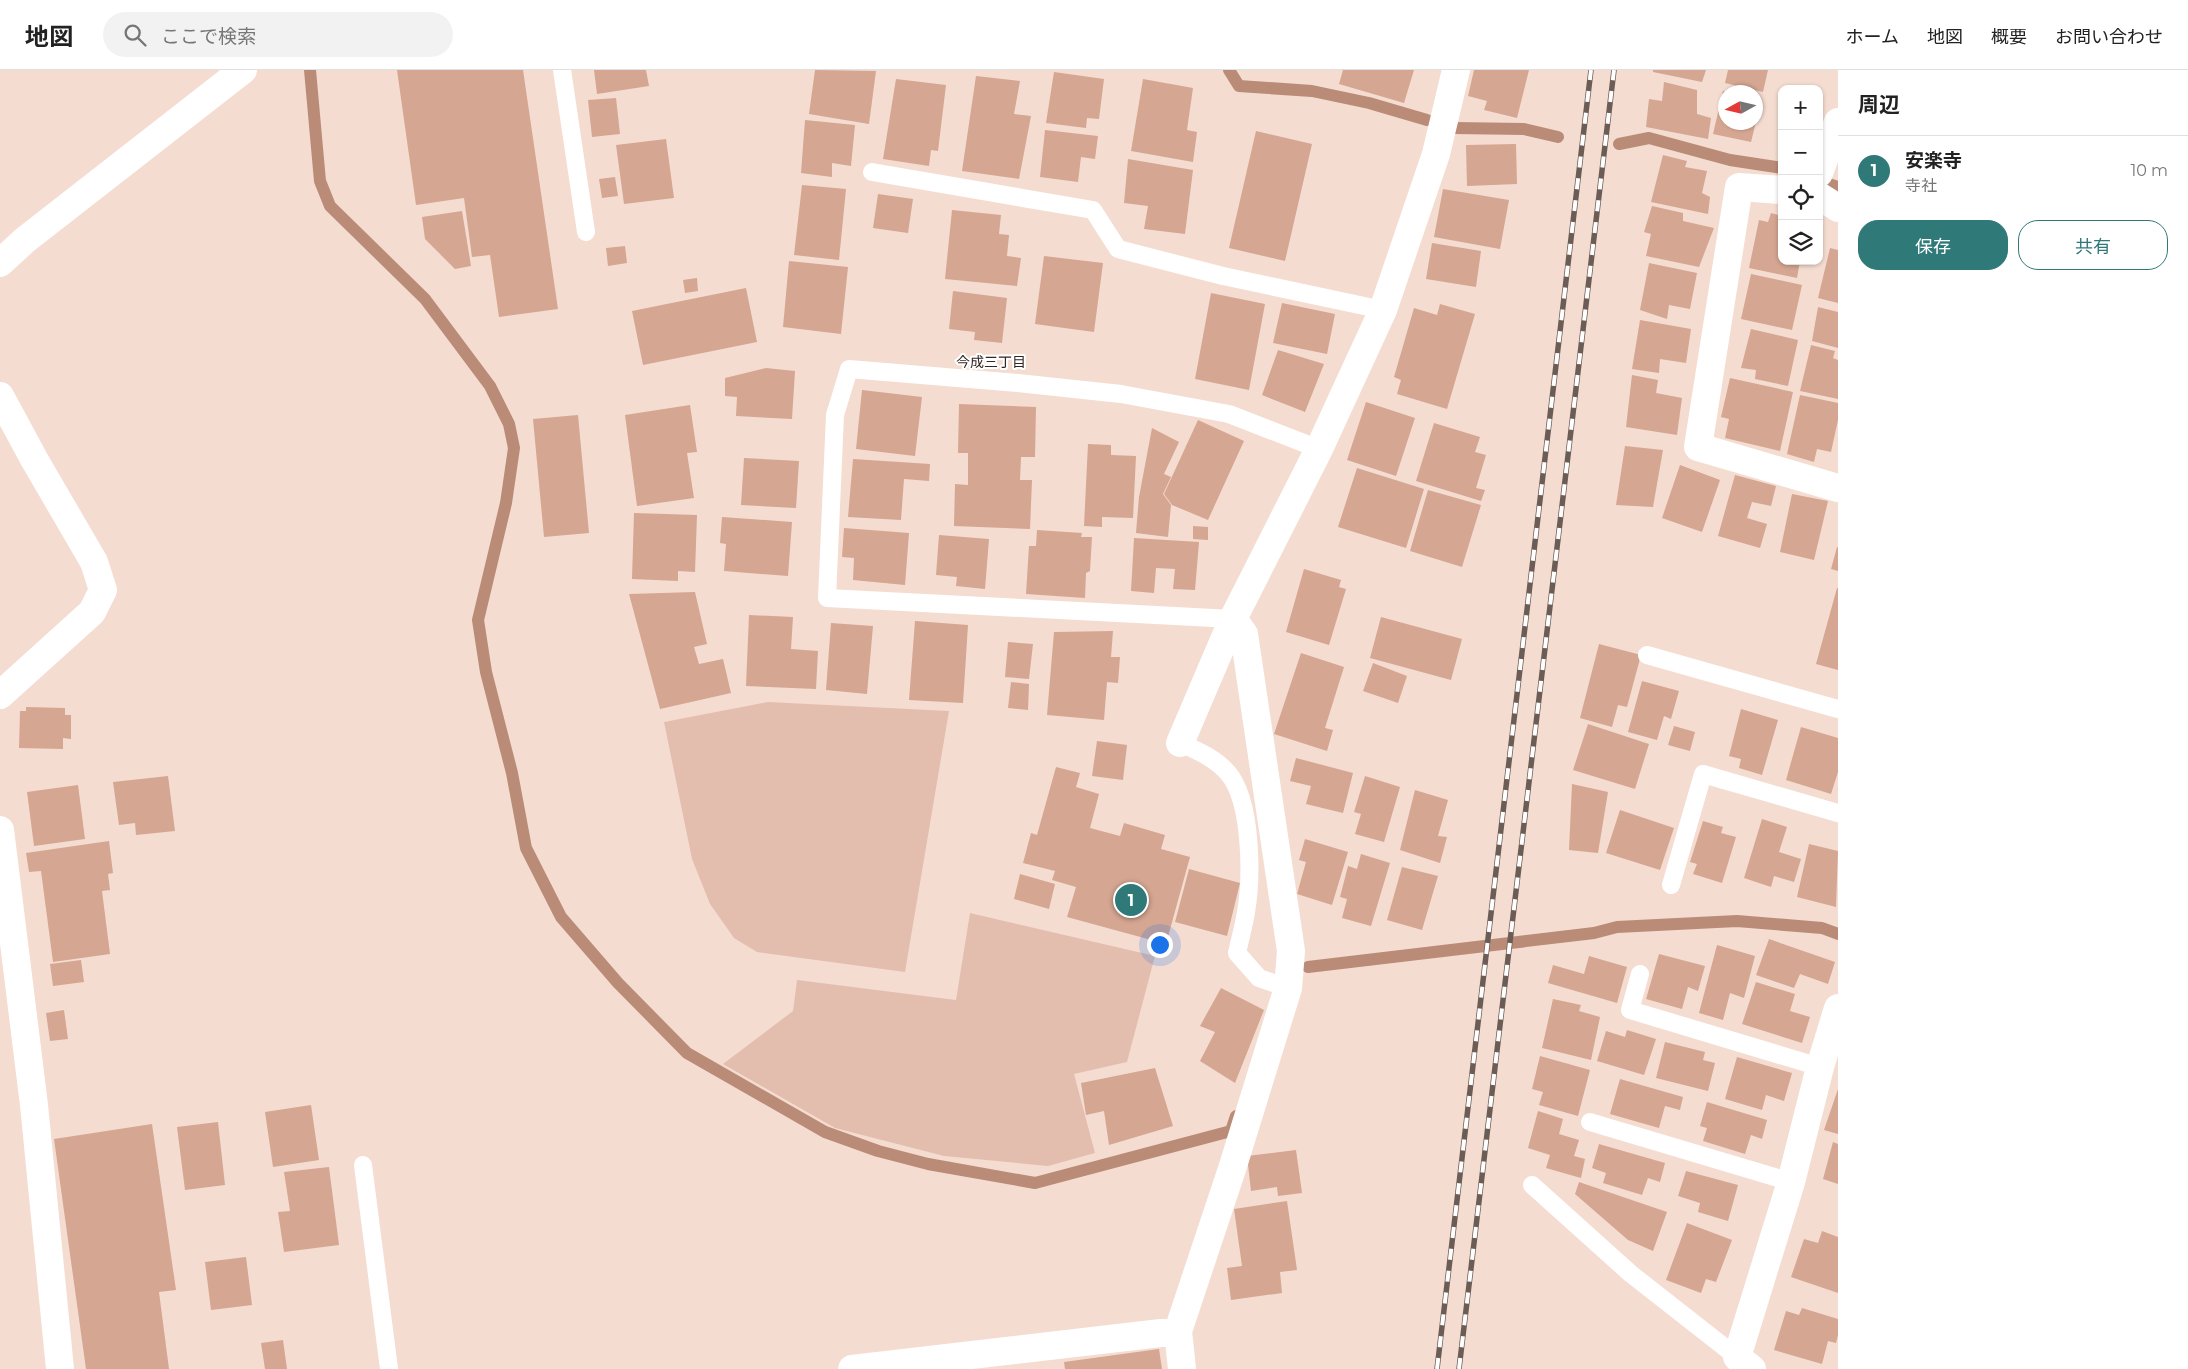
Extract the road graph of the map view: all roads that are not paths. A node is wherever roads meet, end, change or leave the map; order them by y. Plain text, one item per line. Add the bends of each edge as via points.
1 (243, 70) edge
2 (562, 70) edge
3 (1456, 70) edge
4 (1838, 122) edge
5 (1823, 162) edge
6 (872, 172) dead end
7 (1778, 190) edge
8 (1823, 199) edge
9 (1838, 208) edge
10 (586, 232) dead end
11 (0, 263) edge
12 (1383, 310) junction
13 (0, 396) edge
14 (1319, 449) junction
15 (1838, 488) edge
16 (1233, 619) junction
17 (1647, 654) dead end
18 (0, 695) edge
19 (1838, 709) edge
20 (1180, 743) joint
21 (1838, 813) edge
22 (0, 830) edge
23 (1671, 885) dead end
24 (1640, 974) dead end
25 (1288, 988) junction
26 (1838, 1008) edge
27 (1828, 1053) edge
28 (1590, 1122) dead end
29 (363, 1165) dead end
30 (1791, 1182) junction
31 (1532, 1185) dead end
32 (1178, 1331) junction
33 (1745, 1363) edge
34 (60, 1369) edge
35 (388, 1369) edge
36 (852, 1369) edge
37 (1182, 1369) edge

1 - 11 street
2 - 10 lane
3 - 12 street via 1436,154
4 - 5 street
6 - 12 lane via 1093,210 1118,250
7 - 15 street via 1739,187 1698,447
8 - 9 street
12 - 14 street
13 - 18 street via 94,562 102,590 92,612
14 - 16 street
14 - 16 lane via 1229,414 1121,394 849,369 836,415 827,598
16 - 20 street
16 - 25 street via 1244,634 1291,951
17 - 19 lane
20 - 25 lane via 1210,757 1229,774 1243,800 1250,862 1246,911 1237,953 1259,978
21 - 23 lane via 1704,774
22 - 34 street via 34,1105
24 - 27 lane via 1630,1010
25 - 32 street
26 - 27 street
27 - 30 street
28 - 30 lane
29 - 35 lane
30 - 33 street
31 - 33 lane via 1631,1274
32 - 36 street
32 - 37 street

